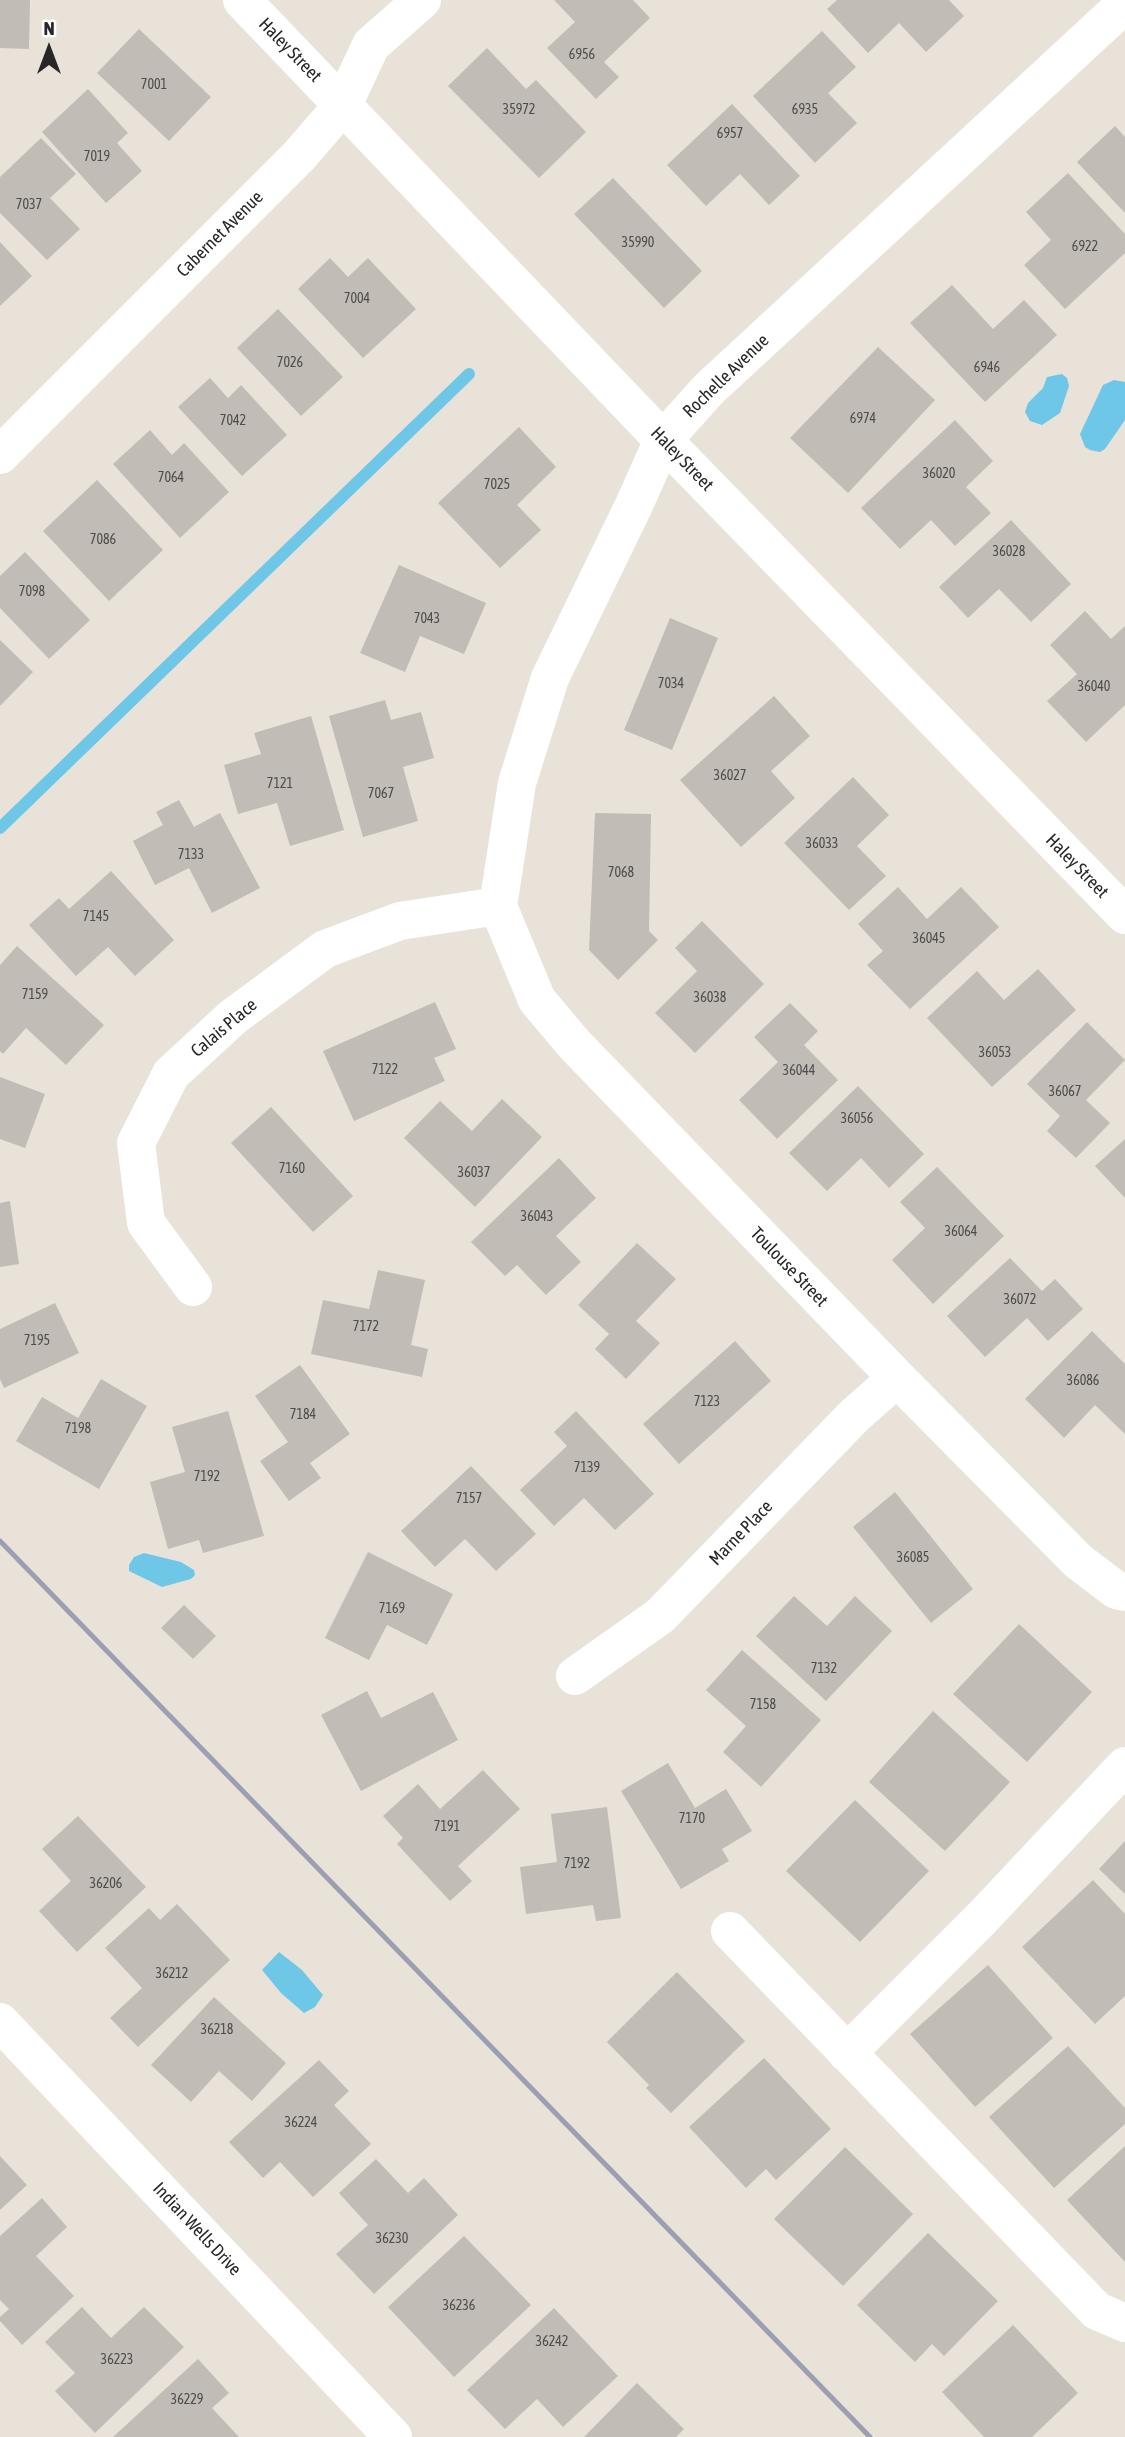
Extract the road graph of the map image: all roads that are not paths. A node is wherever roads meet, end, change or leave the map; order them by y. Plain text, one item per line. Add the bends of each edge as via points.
1 (242, 0) edge
2 (422, 0) edge
3 (1125, 4) edge
4 (342, 105) junction
5 (663, 440) junction
6 (0, 456) edge
7 (498, 906) junction
8 (1125, 915) edge
9 (192, 1287) dead end
10 (897, 1378) junction
11 (1125, 1592) edge
12 (575, 1676) dead end
13 (1125, 1766) edge
14 (730, 1931) dead end
15 (0, 2022) edge
16 (847, 2053) junction
17 (1125, 2323) edge
18 (393, 2437) edge

1 - 4 street, Haley Street
2 - 4 street, Cabernet Avenue via 370,45
3 - 5 street, Rochelle Avenue via 709,389
4 - 5 street, Haley Street
4 - 6 street, Cabernet Avenue via 299,156
5 - 7 street, Rochelle Avenue via 550,678 517,783
5 - 8 street, Haley Street
7 - 9 street, Calais Place via 400,921 325,949 233,1017 171,1074 136,1143 146,1223
7 - 10 street, Toulouse Street via 537,1000 567,1036
10 - 11 street, Toulouse Street via 1078,1561
10 - 12 street, Marne Place via 854,1416 660,1616
13 - 16 street
14 - 16 street
15 - 18 street, Indian Wells Drive
16 - 17 street via 1097,2311

